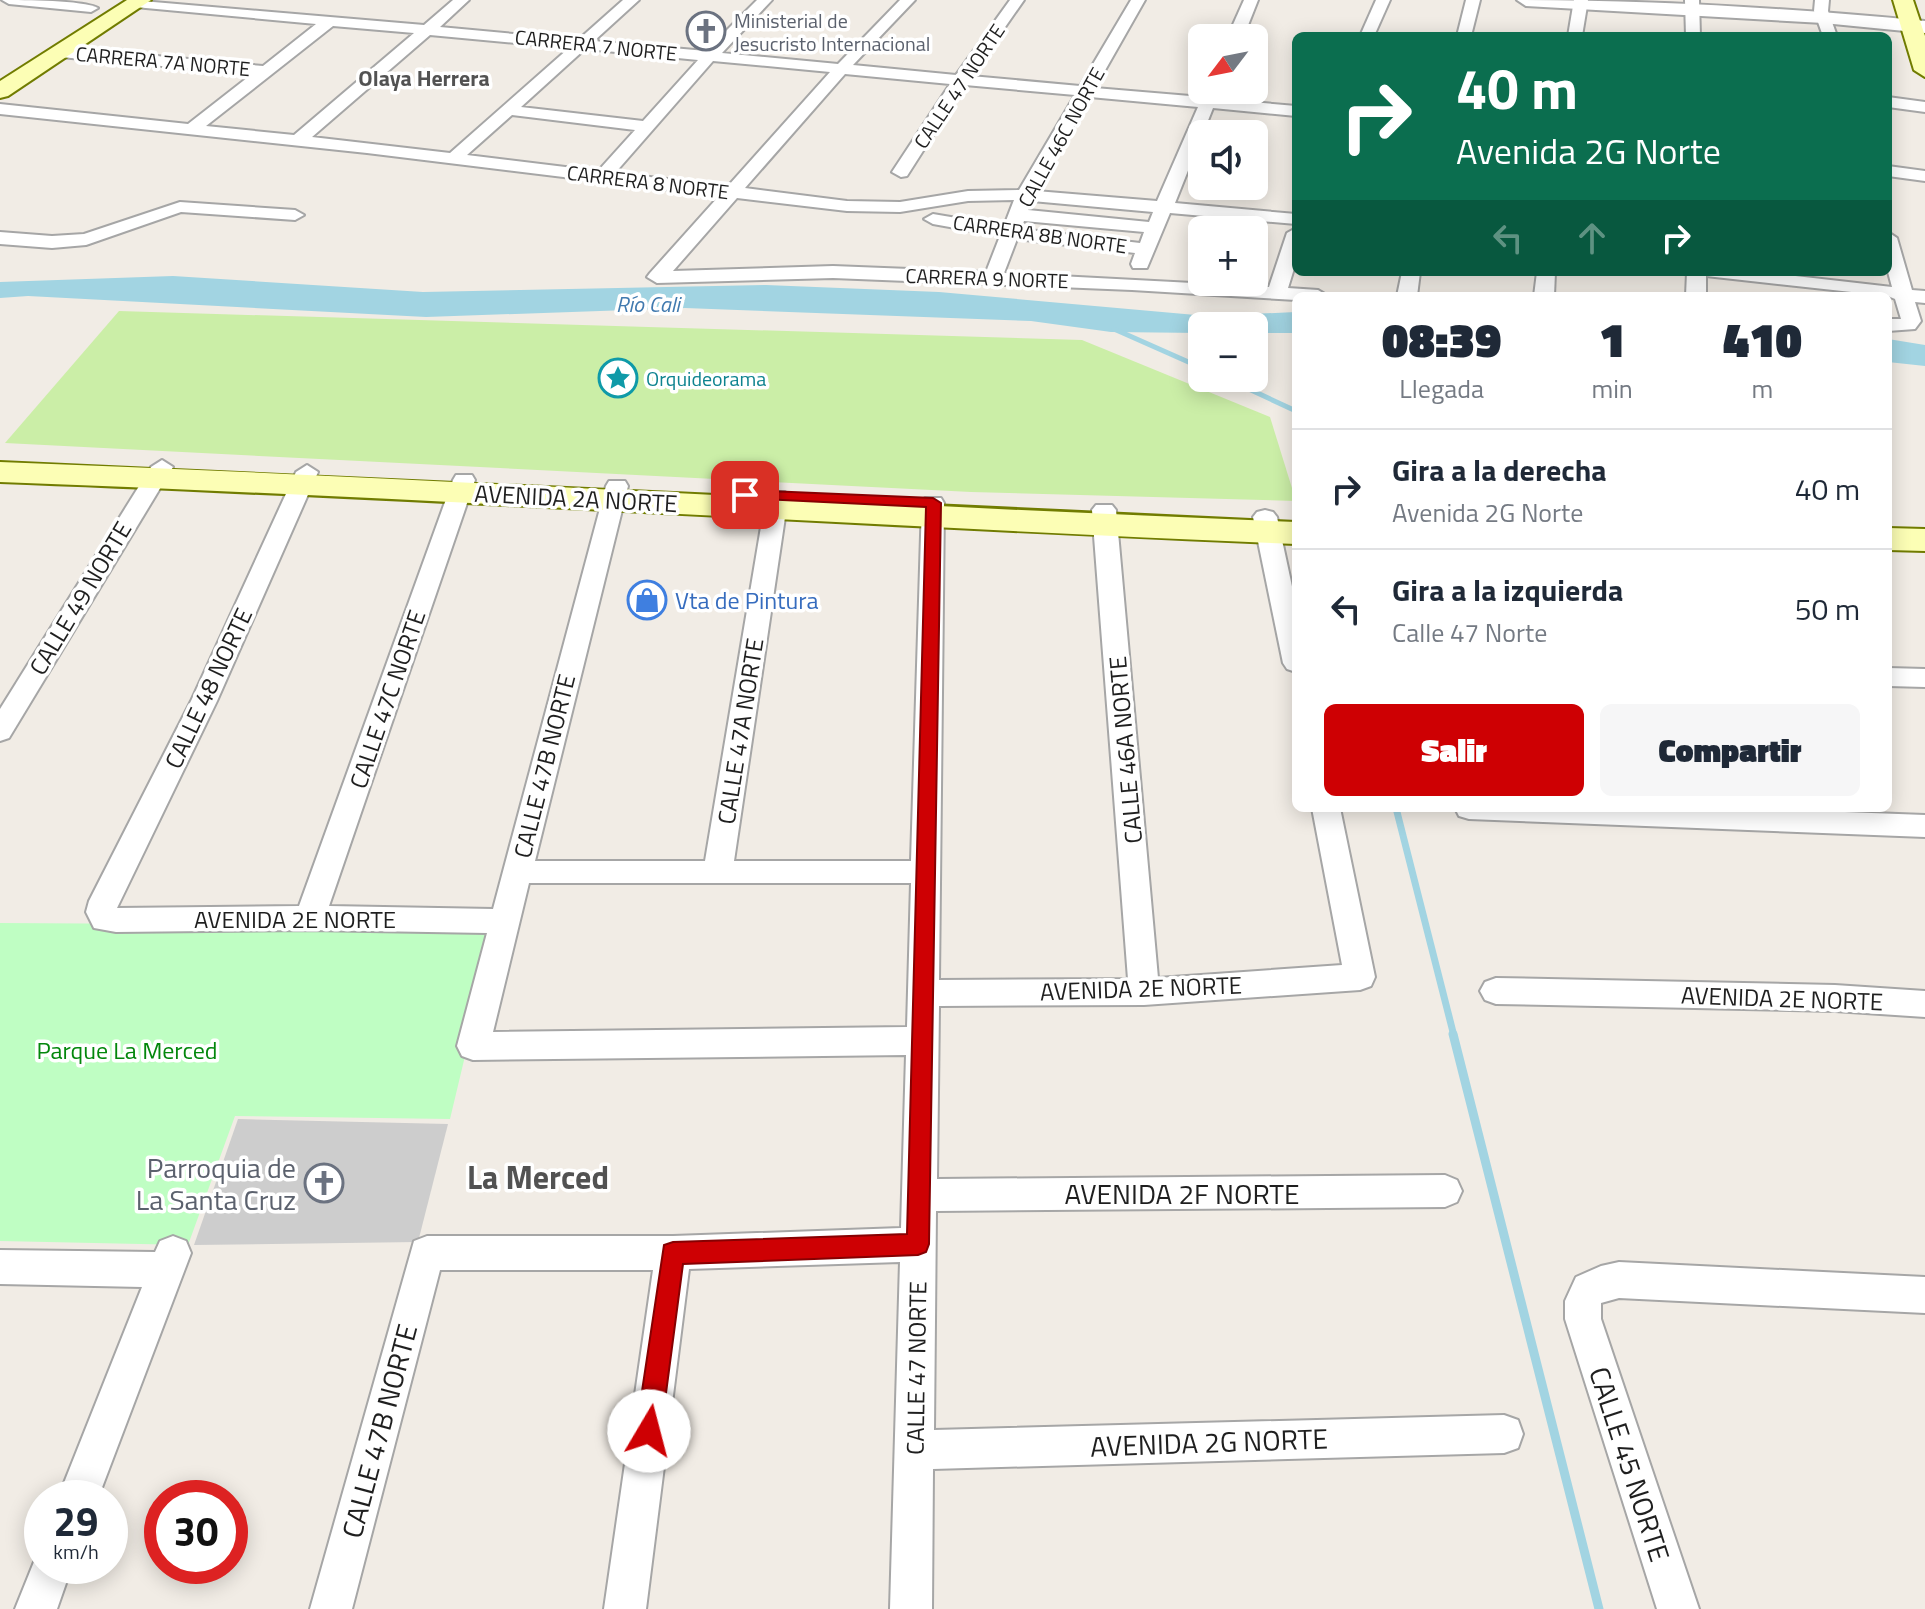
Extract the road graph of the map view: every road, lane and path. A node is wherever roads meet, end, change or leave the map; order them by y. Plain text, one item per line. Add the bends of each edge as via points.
1 (9, 0) edge
2 (462, 0) edge
3 (632, 0) edge
4 (765, 0) edge
5 (908, 0) edge
6 (1017, 0) edge
7 (1138, 0) edge
8 (1251, 0) edge
9 (1383, 0) edge
10 (1473, 0) edge
11 (1526, 0) edge
12 (1620, 0) edge
13 (1921, 0) edge
14 (1581, 1) edge
15 (138, 2) edge
16 (97, 4) edge
17 (1692, 4) edge
18 (1824, 16) edge
19 (1916, 18) edge
20 (331, 20) junction
21 (1241, 24) edge
22 (429, 29) junction
23 (1369, 32) edge
24 (1465, 32) edge
25 (1576, 32) edge
26 (1693, 32) edge
27 (582, 43) junction
28 (60, 52) junction
29 (709, 57) junction
30 (0, 66) edge
31 (843, 67) junction
32 (1925, 70) edge
33 (266, 71) junction
34 (960, 80) junction
35 (0, 91) edge
36 (1084, 92) junction
37 (1188, 95) edge
38 (1892, 103) edge
39 (1207, 104) edge
40 (1256, 104) edge
41 (1925, 107) edge
42 (0, 109) edge
43 (506, 110) junction
44 (1292, 110) edge
45 (648, 126) junction
46 (191, 130) junction
47 (299, 140) junction
48 (454, 158) junction
49 (901, 172) dead end
50 (1892, 172) edge
51 (603, 176) junction
52 (1925, 176) edge
53 (734, 193) junction
54 (1025, 195) junction
55 (1166, 206) junction
56 (295, 215) dead end
57 (1019, 215) junction
58 (933, 219) dead end
59 (1292, 219) edge
60 (1156, 228) junction
61 (1011, 233) junction
62 (0, 238) edge
63 (1292, 245) edge
64 (1147, 249) junction
65 (1892, 254) edge
66 (1744, 276) edge
67 (993, 278) junction
68 (1132, 284) junction
69 (1277, 292) junction
70 (1877, 292) edge
71 (1292, 293) edge
72 (1892, 294) edge
73 (1902, 295) junction
74 (1925, 297) edge
75 (1896, 325) edge
76 (0, 460) edge
77 (0, 472) edge
78 (157, 474) junction
79 (304, 478) junction
80 (462, 486) junction
81 (614, 493) junction
82 (775, 503) junction
83 (932, 510) junction
84 (1104, 517) junction
85 (1281, 526) edge
86 (1892, 539) edge
87 (1925, 540) edge
88 (1892, 549) edge
89 (1925, 550) edge
90 (1292, 626) edge
91 (1892, 677) edge
92 (1925, 678) edge
93 (0, 731) edge
94 (1327, 812) edge
95 (1570, 812) edge
96 (1925, 826) edge
97 (718, 870) junction
98 (517, 872) junction
99 (924, 872) junction
100 (104, 901) joint
101 (310, 918) junction
102 (504, 921) junction
103 (1496, 991) dead end
104 (1144, 992) junction
105 (922, 993) junction
106 (1925, 1004) edge
107 (922, 1041) junction
108 (1445, 1191) dead end
109 (919, 1195) junction
110 (918, 1244) junction
111 (673, 1253) junction
112 (0, 1267) edge
113 (1925, 1295) edge
114 (1504, 1434) dead end
115 (914, 1450) junction
116 (85, 1480) edge
117 (45, 1584) edge
118 (36, 1609) edge
119 (331, 1609) edge
120 (625, 1609) edge
121 (911, 1609) edge
122 (1678, 1609) edge

1 - 16 street
2 - 22 street
3 - 27 street
4 - 29 street
5 - 31 street
6 - 34 street, CALLE 47 NORTE
7 - 36 street, CALLE 46C NORTE
8 - 21 street
9 - 23 street
10 - 24 street
11 - 14 street
12 - 17 street
13 - 19 main road
14 - 17 street
14 - 25 street
15 - 20 street, CARRERA 7 NORTE
15 - 28 main road
16 - 30 main road
17 - 18 street
17 - 26 street
18 - 19 street
19 - 32 main road
20 - 22 street, CARRERA 7 NORTE
20 - 33 street
22 - 27 street, CARRERA 7 NORTE
22 - 47 street
27 - 29 street, CARRERA 7 NORTE
27 - 43 street
28 - 33 street, CARRERA 7A NORTE
28 - 35 main road
29 - 31 street, CARRERA 7 NORTE
29 - 45 street
31 - 34 street, CARRERA 7 NORTE
31 - 53 street
33 - 46 street
34 - 36 street, CARRERA 7 NORTE
34 - 49 street, CALLE 47 NORTE
36 - 37 street, CARRERA 7 NORTE
36 - 54 street, CALLE 46C NORTE
38 - 41 street
39 - 55 street via 1183,181
40 - 44 street, CARRERA 7 NORTE
42 - 46 street, CARRERA 8 NORTE
43 - 45 street
43 - 48 street
45 - 51 street
46 - 47 street, CARRERA 8 NORTE
47 - 48 street, CARRERA 8 NORTE
48 - 51 street, CARRERA 8 NORTE
50 - 52 street
51 - 53 street, CARRERA 8 NORTE
53 - 54 street, CARRERA 8 NORTE via 876,208
53 - 67 street, CARRERA 9 NORTE via 657,277 833,272
54 - 55 street, CARRERA 8 NORTE
54 - 57 street, CALLE 46C NORTE
55 - 59 street, CARRERA 8 NORTE
55 - 60 street
56 - 62 street via 180,207 86,239
57 - 60 street
57 - 61 street, CALLE 46C NORTE
58 - 61 street, CARRERA 8B NORTE
60 - 64 street
61 - 64 street, CARRERA 8B NORTE
61 - 67 street, CALLE 46C NORTE
63 - 69 street
64 - 68 street
65 - 73 street
66 - 70 street
67 - 68 street, CARRERA 9 NORTE
68 - 69 street, CARRERA 9 NORTE
69 - 71 street, CARRERA 9 NORTE
72 - 73 street
73 - 74 street
73 - 75 street via 1911,321
76 - 78 main road, AVENIDA 2A NORTE
77 - 78 main road, AVENIDA 2A NORTE
78 - 79 main road, AVENIDA 2A NORTE
78 - 93 street, CALLE 49 NORTE
79 - 80 main road, AVENIDA 2A NORTE
79 - 100 street, CALLE 48 NORTE via 204,701
80 - 81 main road, AVENIDA 2A NORTE
80 - 101 street, CALLE 47C NORTE
81 - 82 main road, AVENIDA 2A NORTE
81 - 98 street, CALLE 47B NORTE
82 - 83 main road, AVENIDA 2A NORTE
82 - 97 street, CALLE 47A NORTE
83 - 84 main road, AVENIDA 2A NORTE
83 - 99 street, CALLE 47 NORTE
84 - 85 main road, AVENIDA 2A NORTE
84 - 104 street, CALLE 46A NORTE
85 - 90 street
86 - 87 main road
88 - 89 main road
91 - 92 street
94 - 104 street, AVENIDA 2E NORTE via 1360,977
95 - 96 street
97 - 98 street
97 - 99 street
98 - 102 street, CALLE 47B NORTE
99 - 105 street, CALLE 47 NORTE
100 - 101 street, AVENIDA 2E NORTE via 105,919 116,920
101 - 102 street, AVENIDA 2E NORTE
102 - 107 street, CALLE 47B NORTE via 473,1046
103 - 106 street, AVENIDA 2E NORTE
104 - 105 street, AVENIDA 2E NORTE
105 - 107 street, CALLE 47 NORTE
107 - 109 street, CALLE 47 NORTE
108 - 109 street, AVENIDA 2F NORTE
109 - 110 street, CALLE 47 NORTE
110 - 111 street
110 - 115 street, CALLE 47 NORTE
111 - 119 street, CALLE 47B NORTE via 427,1253
111 - 120 street
112 - 116 street via 169,1262
113 - 122 street, CALLE 45 NORTE via 1619,1280 1587,1290 1581,1300 1583,1319
114 - 115 street, AVENIDA 2G NORTE
115 - 121 street, CALLE 47 NORTE
117 - 118 street

